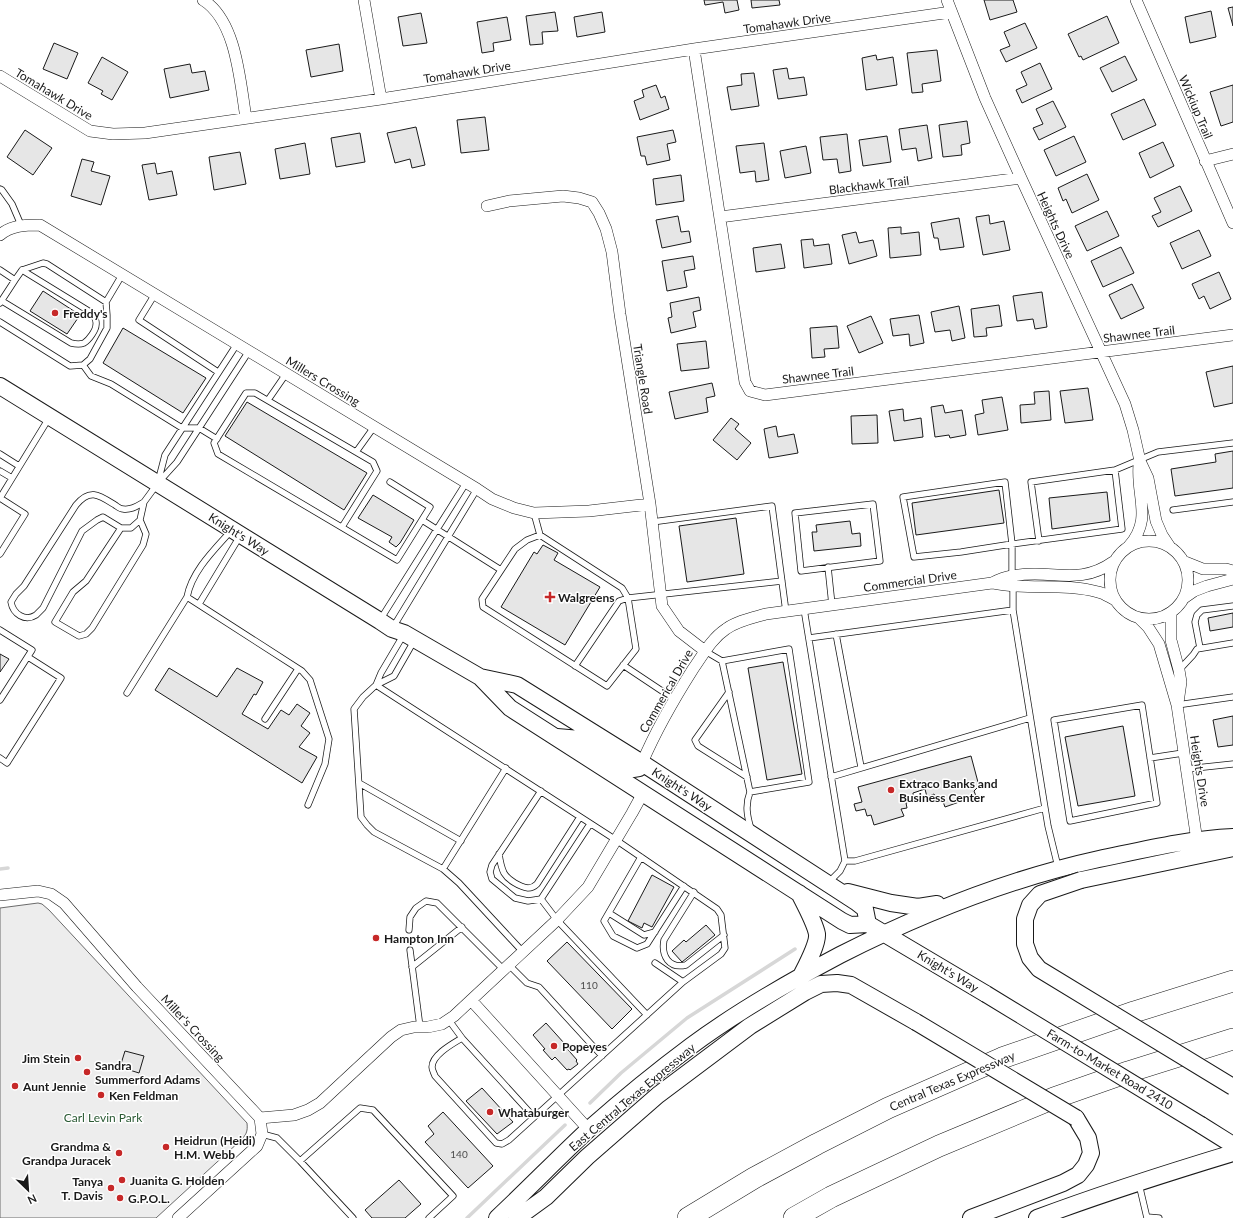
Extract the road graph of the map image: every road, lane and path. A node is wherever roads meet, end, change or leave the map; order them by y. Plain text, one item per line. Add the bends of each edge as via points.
1 (203, 0) edge
2 (364, 0) edge
3 (947, 0) edge
4 (1136, 0) edge
5 (951, 12) junction
6 (694, 49) junction
7 (0, 76) edge
8 (381, 99) junction
9 (246, 118) junction
10 (1233, 154) edge
11 (1205, 161) junction
12 (1021, 178) junction
13 (0, 189) edge
14 (487, 206) dead end
15 (720, 217) junction
16 (1233, 223) edge
17 (21, 226) junction
18 (0, 235) edge
19 (0, 270) edge
20 (22, 270) junction
21 (122, 275) junction
22 (15, 280) junction
23 (154, 294) junction
24 (106, 302) junction
25 (1, 303) edge
26 (0, 322) edge
27 (1233, 335) edge
28 (237, 344) junction
29 (248, 351) junction
30 (1100, 352) junction
31 (83, 366) junction
32 (218, 372) junction
33 (286, 374) junction
34 (0, 386) edge
35 (268, 400) junction
36 (49, 416) junction
37 (374, 427) junction
38 (182, 428) junction
39 (199, 428) junction
40 (216, 439) junction
41 (1233, 443) edge
42 (356, 452) junction
43 (0, 454) edge
44 (1140, 461) junction
45 (19, 466) junction
46 (1116, 470) junction
47 (0, 471) edge
48 (12, 478) junction
49 (390, 482) dead end
50 (158, 483) junction
51 (466, 483) junction
52 (477, 489) junction
53 (0, 498) edge
54 (144, 502) junction
55 (1233, 502) edge
56 (650, 504) junction
57 (1173, 510) dead end
58 (534, 513) junction
59 (140, 520) junction
60 (422, 520) junction
61 (652, 522) junction
62 (342, 527) junction
63 (121, 528) junction
64 (437, 530) junction
65 (237, 532) junction
66 (540, 535) junction
67 (448, 537) junction
68 (1039, 541) junction
69 (1012, 544) junction
70 (1170, 547) junction
71 (1127, 548) junction
72 (0, 554) edge
73 (1183, 561) junction
74 (1114, 562) junction
75 (828, 568) junction
76 (501, 570) junction
77 (1233, 572) edge
78 (1012, 576) junction
79 (1233, 579) edge
80 (782, 581) junction
81 (992, 584) junction
82 (1013, 587) junction
83 (660, 596) junction
84 (188, 597) junction
85 (628, 598) junction
86 (1184, 598) junction
87 (1115, 600) junction
88 (199, 604) junction
89 (832, 605) junction
90 (1233, 606) edge
91 (804, 609) junction
92 (1013, 610) junction
93 (786, 612) junction
94 (1171, 612) junction
95 (1139, 618) junction
96 (0, 630) edge
97 (398, 631) junction
98 (836, 634) junction
99 (809, 638) junction
100 (1233, 643) edge
101 (1198, 649) junction
102 (705, 651) junction
103 (28, 657) junction
104 (722, 661) junction
105 (623, 665) junction
106 (575, 666) junction
107 (298, 669) junction
108 (1179, 670) junction
109 (480, 677) junction
110 (376, 685) junction
111 (729, 692) junction
112 (127, 693) dead end
113 (1233, 697) edge
114 (674, 698) junction
115 (0, 700) edge
116 (1177, 705) junction
117 (1030, 718) junction
118 (265, 720) dead end
119 (555, 737) junction
120 (1183, 753) junction
121 (0, 758) edge
122 (1150, 758) junction
123 (642, 763) junction
124 (1233, 764) edge
125 (861, 767) junction
126 (506, 768) junction
127 (1186, 769) junction
128 (746, 777) junction
129 (832, 777) junction
130 (359, 783) junction
131 (541, 791) junction
132 (750, 792) junction
133 (643, 793) junction
134 (308, 805) dead end
135 (1045, 808) junction
136 (580, 817) junction
137 (590, 824) junction
138 (752, 834) junction
139 (1233, 837) edge
140 (616, 840) junction
141 (461, 841) junction
142 (1197, 841) junction
143 (1233, 848) edge
144 (499, 854) junction
145 (641, 857) junction
146 (845, 861) junction
147 (444, 869) junction
148 (1059, 869) junction
149 (684, 886) junction
150 (832, 886) junction
151 (694, 892) junction
152 (798, 892) junction
153 (0, 895) edge
154 (541, 899) junction
155 (963, 900) junction
156 (609, 913) junction
157 (557, 920) junction
158 (868, 924) junction
159 (462, 927) junction
160 (409, 930) dead end
161 (655, 932) junction
162 (884, 933) junction
163 (724, 935) junction
164 (410, 950) dead end
165 (523, 952) junction
166 (655, 963) dead end
167 (412, 967) junction
168 (507, 967) junction
169 (801, 976) junction
170 (1233, 981) edge
171 (683, 982) junction
172 (986, 994) joint
173 (471, 1000) junction
174 (647, 1015) junction
175 (448, 1019) junction
176 (420, 1027) junction
177 (462, 1038) junction
178 (1233, 1039) edge
179 (602, 1056) junction
180 (1233, 1087) edge
181 (558, 1096) junction
182 (534, 1116) junction
183 (260, 1118) junction
184 (589, 1130) junction
185 (262, 1134) junction
186 (1233, 1145) edge
187 (1233, 1153) edge
188 (300, 1161) junction
189 (1139, 1182) junction
190 (183, 1216) edge
191 (1147, 1217) edge
192 (353, 1218) edge
193 (430, 1218) edge
194 (497, 1218) edge
195 (517, 1218) edge
196 (688, 1218) edge
197 (794, 1218) edge
198 (971, 1218) edge
199 (1037, 1218) edge
200 (1159, 1218) edge

1 - 9 street via 219,16 234,47
2 - 8 street
3 - 5 street, Heights Drive
4 - 11 street, Wickiup Trail
5 - 6 street, Tomahawk Drive
5 - 12 street, Heights Drive via 985,98
6 - 8 street, Tomahawk Drive
6 - 15 street, Shawnee Trail
7 - 9 street, Tomahawk Drive via 90,131 114,134 145,133
8 - 9 street, Tomahawk Drive
10 - 11 street
11 - 16 street, Wickiup Trail
12 - 15 street, Blackhawk Trail
12 - 30 street, Heights Drive
13 - 17 lane via 12,204
14 - 56 street, Triangle Road via 509,201 563,196 592,202 599,213 612,252
15 - 30 street, Shawnee Trail via 745,382 750,391 765,395
17 - 18 street, Millers Crossing
17 - 21 street, Millers Crossing via 40,225
19 - 22 lane
20 - 22 lane
20 - 24 lane via 43,263 48,264
20 - 25 lane via 92,313 96,326 92,335 85,342 71,343
21 - 23 street, Millers Crossing
21 - 24 lane
22 - 25 lane
23 - 28 street, Millers Crossing
23 - 32 lane via 139,320
24 - 31 lane via 107,328 90,359
26 - 31 lane via 70,366
27 - 30 street, Shawnee Trail
28 - 29 street, Millers Crossing
28 - 32 lane
29 - 33 street, Millers Crossing
29 - 39 lane
30 - 44 street, Heights Drive via 1130,417
31 - 38 lane via 91,376 110,384
32 - 38 lane
33 - 35 lane
33 - 37 street, Millers Crossing
34 - 36 main road, Knight's Way
35 - 40 lane via 255,393 246,393
35 - 42 lane
36 - 45 lane
36 - 50 main road, Knight's Way
37 - 42 lane
37 - 51 street, Millers Crossing
38 - 39 lane
38 - 50 lane via 165,455
39 - 40 lane
39 - 50 lane via 177,462
40 - 62 lane via 214,443 218,454
41 - 44 lane via 1158,452
42 - 62 lane via 372,462 377,471
43 - 45 lane
44 - 46 lane
44 - 70 street via 1148,478 1156,521
44 - 71 street via 1142,525
45 - 48 lane
46 - 68 lane via 1122,529
46 - 68 lane via 1031,482
47 - 48 lane
48 - 53 lane
49 - 60 lane via 430,507
50 - 54 lane
50 - 65 main road, Knight's Way
51 - 52 street, Millers Crossing
51 - 64 lane
52 - 58 street, Millers Crossing via 514,508
52 - 67 lane
53 - 72 lane via 25,514
54 - 59 lane
54 - 63 lane via 130,509 121,509 94,494 82,498 24,586 16,594 11,602 12,608 24,618 35,616 43,608 82,531 103,517
55 - 57 lane
56 - 58 street, Millers Crossing via 589,511
56 - 61 street, Triangle Road
58 - 66 lane
59 - 63 lane via 130,528
59 - 63 lane via 146,534 143,545 92,628 79,636 55,622 73,592 86,581
60 - 62 lane via 397,560
60 - 64 lane
61 - 80 lane via 772,506
61 - 83 street, Triangle Road
64 - 67 lane
64 - 97 lane
65 - 84 lane via 206,560 189,586
65 - 88 lane
65 - 97 main road, Knight's Way
66 - 76 lane via 515,549
66 - 85 lane via 622,588
67 - 76 lane
67 - 97 lane
68 - 69 lane
69 - 69 lane via 1005,482 902,497 914,558
69 - 78 lane
70 - 71 street via 1158,542 1144,541
70 - 73 street
71 - 74 street
73 - 77 street via 1203,569 1226,569
73 - 86 street via 1188,577
74 - 78 street via 1084,575
74 - 87 street via 1109,579
75 - 75 lane via 880,561 873,504 795,513 801,570
75 - 89 lane
76 - 106 lane via 482,599 483,607
78 - 81 street
79 - 86 street via 1194,591
80 - 83 lane
80 - 93 lane
81 - 82 street
81 - 89 street, Commercial Drive
82 - 87 street via 1092,590
82 - 92 lane
83 - 85 lane
83 - 102 street, Triangle Road via 662,606 680,631
84 - 88 lane
84 - 112 lane
85 - 105 lane via 636,649
85 - 106 lane via 619,601
86 - 94 street
87 - 95 street via 1125,612
88 - 107 lane
89 - 91 street, Commerical Drive
90 - 101 lane via 1202,610 1197,615
91 - 93 street, Commerical Drive
91 - 99 lane
92 - 98 lane
92 - 117 lane
93 - 102 street, Commerical Drive via 766,614 742,621 726,629
94 - 95 street via 1159,619
94 - 108 street via 1171,640
95 - 116 street via 1159,644
96 - 103 lane via 32,650
97 - 109 main road, Knight's Way
97 - 110 lane
97 - 110 lane via 394,676
98 - 99 lane
98 - 125 lane
99 - 129 lane
100 - 101 lane
101 - 108 lane
102 - 104 lane
102 - 114 street, Commerical Drive
103 - 115 lane
103 - 121 lane via 61,678 7,762
104 - 111 lane
104 - 132 lane via 789,649 808,782
105 - 106 lane via 607,686
105 - 114 lane
107 - 118 lane
107 - 134 lane via 310,680 329,739 326,764
108 - 116 street
109 - 119 main road, Knight's Way via 510,708
109 - 123 main road, Knight's Way via 517,685
110 - 126 lane
110 - 130 lane via 362,697 354,709
111 - 128 lane
111 - 128 lane via 695,740 698,746
113 - 116 lane
114 - 123 street, Commerical Drive
116 - 120 street, Heights Drive
117 - 125 lane
117 - 135 lane
119 - 123 main road via 580,739 613,760 633,769 639,768
119 - 133 main road, Knight's Way
120 - 122 lane
120 - 127 street, Heights Drive
122 - 122 lane via 1142,706 1054,720 1070,821 1157,803
123 - 138 main road, Knight's Way
124 - 127 lane
125 - 129 lane
126 - 131 lane
126 - 141 lane
127 - 142 street, Heights Drive
128 - 132 lane
129 - 146 lane
130 - 141 lane
130 - 147 lane via 362,816 367,825 374,832
131 - 136 lane
131 - 144 lane
132 - 138 lane via 746,812
133 - 140 street
133 - 152 main road, Knight's Way
135 - 146 lane via 855,861
135 - 148 lane
136 - 137 lane
136 - 144 lane via 537,884 530,888 512,881 505,875
137 - 140 lane
137 - 154 lane
138 - 150 main road, Knight's Way
139 - 142 main road
140 - 145 lane
140 - 157 street via 588,887
141 - 147 lane
142 - 148 main road via 1153,847
143 - 180 main road, bridge via 1081,880 1040,894 1030,905 1025,919 1025,944 1030,958 1039,969
144 - 154 lane via 490,872 492,879 515,898 528,901
145 - 149 lane
145 - 156 lane
146 - 150 lane
147 - 165 lane
148 - 155 main road via 1005,884
149 - 151 lane
149 - 161 lane
150 - 155 main road via 891,903 918,907
150 - 158 main road, Knight's Way via 865,908
151 - 163 lane via 717,908 721,915
151 - 163 lane via 664,940 664,956 675,965 686,965
152 - 158 main road, Knight's Way via 850,925
152 - 169 main road via 817,935
153 - 183 street, Miller's Crossing via 38,890 51,894 64,903 137,987
154 - 157 lane
155 - 162 main road, East Central Texas Expressway
156 - 161 lane via 644,935
156 - 161 lane via 604,921 613,936 637,948 647,944
157 - 165 street
157 - 174 lane
158 - 162 main road, Knight's Way
159 - 160 lane via 437,903 426,902 416,908 410,917
159 - 167 lane
159 - 168 lane
162 - 169 main road, East Central Texas Expressway
162 - 172 main road, Knight's Way
163 - 171 lane via 725,948 721,954
164 - 167 lane
165 - 168 street
166 - 171 lane
167 - 176 lane
168 - 173 street
168 - 179 lane via 526,983 539,987
169 - 184 main road, East Central Texas Expressway via 734,1016 692,1045
170 - 196 highway, Central Texas Expressway via 1002,1058 888,1108 832,1136 754,1178
171 - 174 lane
172 - 186 main road, Farm-to-Market Road 2410, bridge
173 - 175 street
173 - 181 street
174 - 179 lane
175 - 176 street via 442,1024
175 - 177 lane
176 - 183 street via 401,1030 391,1037 320,1103 308,1110 294,1115
177 - 182 lane
177 - 182 lane via 447,1047 433,1061 432,1069 435,1076 496,1143 502,1144 509,1140
178 - 197 highway via 1054,1098 938,1146 831,1197
179 - 181 lane
181 - 182 lane
181 - 184 street
183 - 185 street
184 - 194 main road, East Central Texas Expressway
185 - 188 lane via 277,1138
185 - 190 street via 257,1146
187 - 189 main road
188 - 192 lane
188 - 193 lane via 360,1108 373,1110 453,1196
189 - 191 lane
189 - 199 main road
191 - 200 lane
195 - 198 main road, bridge via 546,1197 658,1095 750,1026 821,984 837,983 851,985 1076,1118 1088,1138 1091,1153 1078,1175

